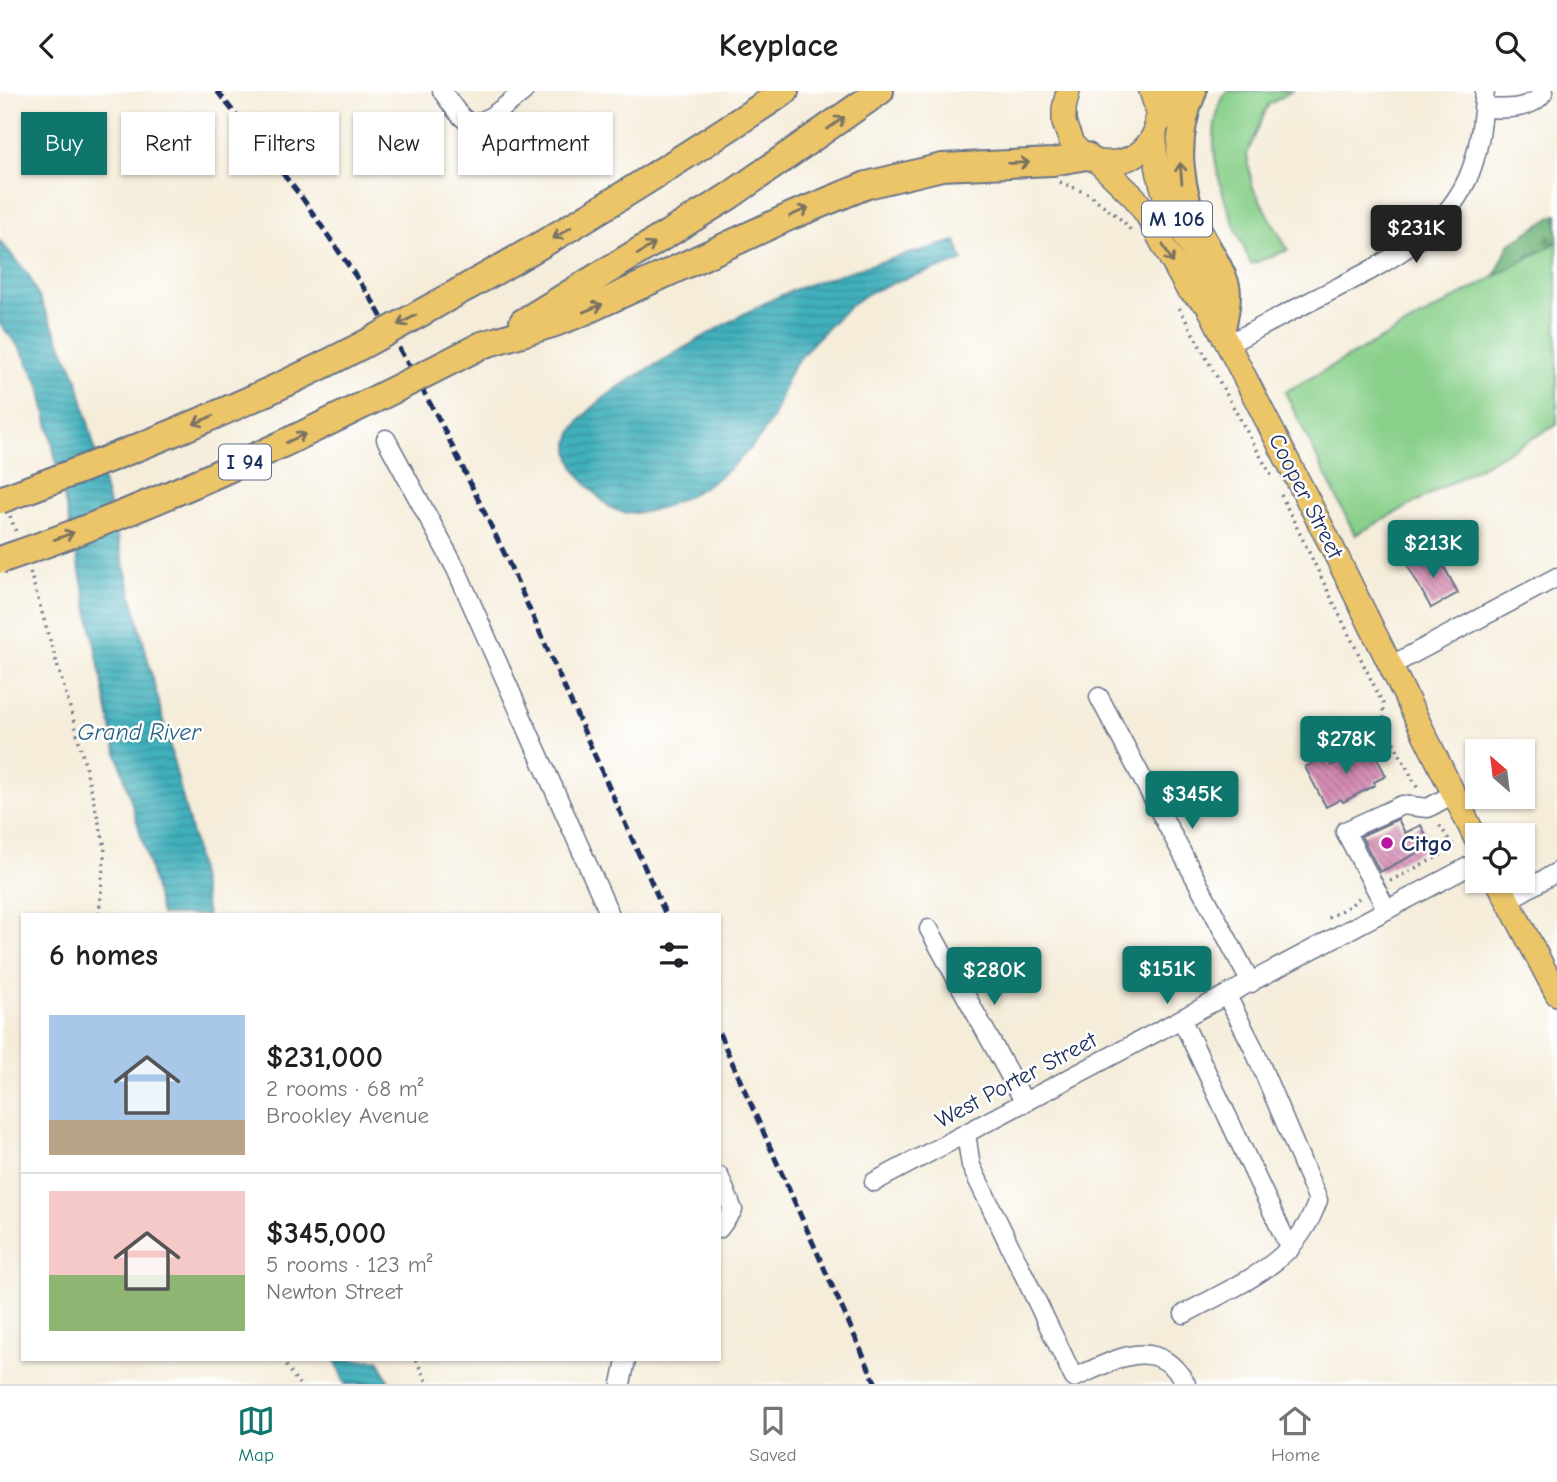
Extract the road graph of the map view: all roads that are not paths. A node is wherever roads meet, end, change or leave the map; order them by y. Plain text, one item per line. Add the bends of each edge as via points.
1 (442, 91) edge
2 (524, 91) edge
3 (785, 91) edge
4 (880, 91) edge
5 (1151, 91) edge
6 (1178, 91) edge
7 (1192, 91) edge
8 (1544, 91) edge
9 (1069, 93) edge
10 (1484, 100) edge
11 (1156, 126) junction
12 (1092, 159) junction
13 (1208, 304) junction
14 (1226, 336) junction
15 (482, 345) junction
16 (386, 439) dead end
17 (4, 507) edge
18 (0, 560) edge
19 (1557, 577) edge
20 (1390, 666) junction
21 (1098, 697) dead end
22 (1453, 794) junction
23 (1468, 823) edge
24 (1465, 868) edge
25 (1557, 872) edge
26 (1535, 879) edge
27 (1505, 893) edge
28 (1387, 910) junction
29 (609, 913) edge
30 (929, 929) dead end
31 (1251, 983) junction
32 (1557, 994) edge
33 (1227, 996) junction
34 (1182, 1020) junction
35 (1026, 1103) junction
36 (966, 1134) junction
37 (721, 1181) edge
38 (874, 1182) dead end
39 (721, 1226) edge
40 (1290, 1249) junction
41 (1184, 1314) dead end
42 (626, 1361) edge
43 (621, 1384) edge
44 (1186, 1384) edge

1 - 2 street via 465,120 475,124
3 -> 17 highway, I 94, bridge via 540,247 358,347
15 -> 4 highway, I 94 via 728,197
5 - 11 main road, Cooper Street / M 106 via 1157,106
6 - 11 highway
14 -> 7 highway via 1227,286 1197,228 1180,170 1182,132
8 - 10 street via 1540,98 1515,109
9 - 12 main road, Cooper Street / M 106 via 1063,115 1066,130 1072,143
10 - 14 street via 1479,141 1467,180 1432,228 1369,271
11 - 12 main road via 1143,150 1131,158 1118,162
11 - 13 main road, Cooper Street / M 106 via 1156,165 1162,187 1208,280
12 -> 13 main road, Cooper Street / M 106 via 1122,184 1147,215 1187,288
15 -> 12 highway via 581,313 867,185 963,165
13 - 14 main road, Cooper Street / M 106
14 - 20 main road, Cooper Street / M 106
18 -> 15 highway, I 94, bridge via 212,477
16 - 29 street via 456,569
19 - 20 street
20 - 22 main road, Cooper Street / M 106
21 - 31 street
22 - 23 main road, Cooper Street / M 106
22 - 28 street via 1428,808 1402,805 1345,831
24 - 28 street, West Porter Street
25 - 26 street
27 - 32 main road
28 - 31 street, West Porter Street
30 - 35 street
31 - 33 street, West Porter Street
33 - 34 street, West Porter Street
33 - 40 street via 1318,1200 1311,1221
34 - 35 street, West Porter Street
34 - 40 street
35 - 36 street, West Porter Street
36 - 38 street, West Porter Street
36 - 44 street via 971,1166 1074,1378 1126,1356 1147,1354 1163,1357
37 - 39 street via 733,1210
40 - 41 street via 1269,1268
42 - 43 street

